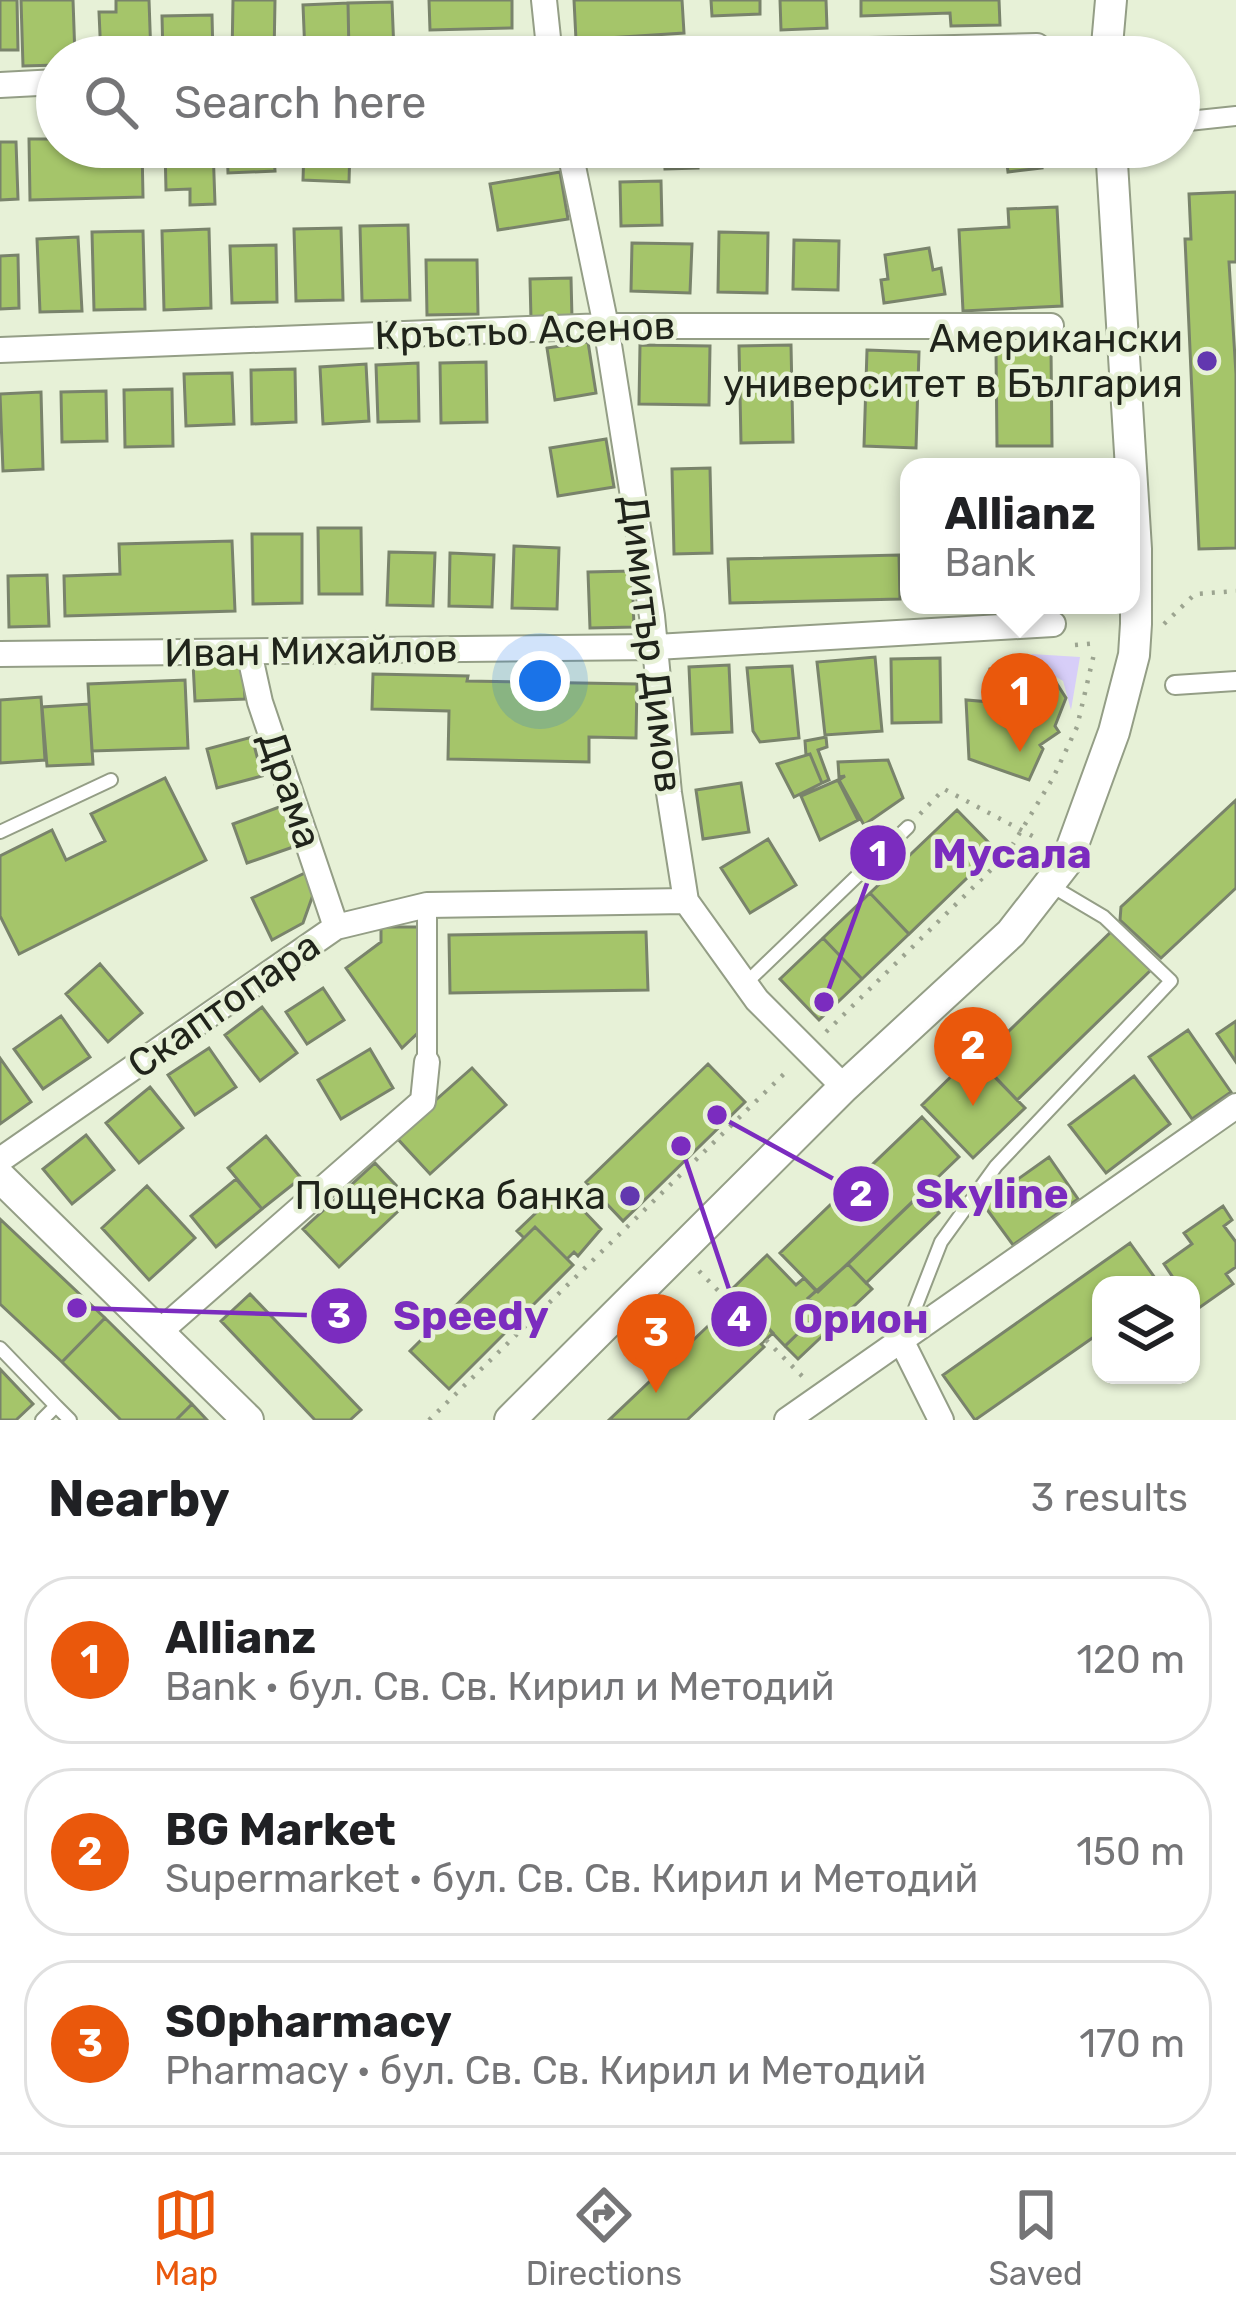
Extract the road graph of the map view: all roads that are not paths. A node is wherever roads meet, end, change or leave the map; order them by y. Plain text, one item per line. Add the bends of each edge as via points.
1 (544, 0) edge
2 (1112, 0) edge
3 (548, 36) edge
4 (1108, 36) edge
5 (36, 83) edge
6 (0, 85) edge
7 (1236, 116) edge
8 (1200, 120) edge
9 (573, 168) edge
10 (1112, 168) edge
11 (606, 326) junction
12 (1051, 326) dead end
13 (0, 350) edge
14 (1130, 458) edge
15 (1140, 570) edge
16 (1053, 624) dead end
17 (656, 647) junction
18 (249, 652) junction
19 (0, 654) edge
20 (1236, 681) edge
21 (1175, 685) dead end
22 (111, 780) dead end
23 (908, 827) road end
24 (0, 832) edge
25 (1049, 884) junction
26 (686, 901) junction
27 (427, 905) junction
28 (336, 927) junction
29 (745, 984) junction
30 (427, 1062) joint
31 (844, 1087) junction
32 (1236, 1106) edge
33 (0, 1160) edge
34 (0, 1177) edge
35 (157, 1334) junction
36 (902, 1342) junction
37 (0, 1348) edge
38 (56, 1406) junction
39 (246, 1419) edge
40 (42, 1420) edge
41 (70, 1420) edge
42 (510, 1420) edge
43 (787, 1420) edge
44 (941, 1420) edge

1 - 3 street
2 - 4 street
5 - 6 street
7 - 8 street
9 - 11 street, Димитър Димов
10 - 14 street
11 - 12 street, Кръстьо Асенов
11 - 13 street, Кръстьо Асенов
11 - 17 street, Димитър Димов
15 - 25 street via 1150,624 1070,855
16 - 17 street, Иван Михайлов
17 - 18 street, Иван Михайлов
17 - 26 street, Димитър Димов
18 - 19 street, Иван Михайлов
18 - 28 street, Драма
20 - 21 street
22 - 24 lane
23 - 29 lane
25 - 31 street via 1011,934
25 - 36 lane via 1104,917 1171,981 996,1166 941,1242
26 - 27 street, Скаптопара
26 - 29 street, Димитър Димов
27 - 28 street, Скаптопара
27 - 30 street
28 - 33 street, Скаптопара
29 - 31 street, Димитър Димов
30 - 35 street via 423,1101
31 - 42 street
32 - 36 street
34 - 35 street
35 - 39 street
36 - 43 street
36 - 44 street
37 - 38 lane
38 - 40 lane
38 - 41 lane

